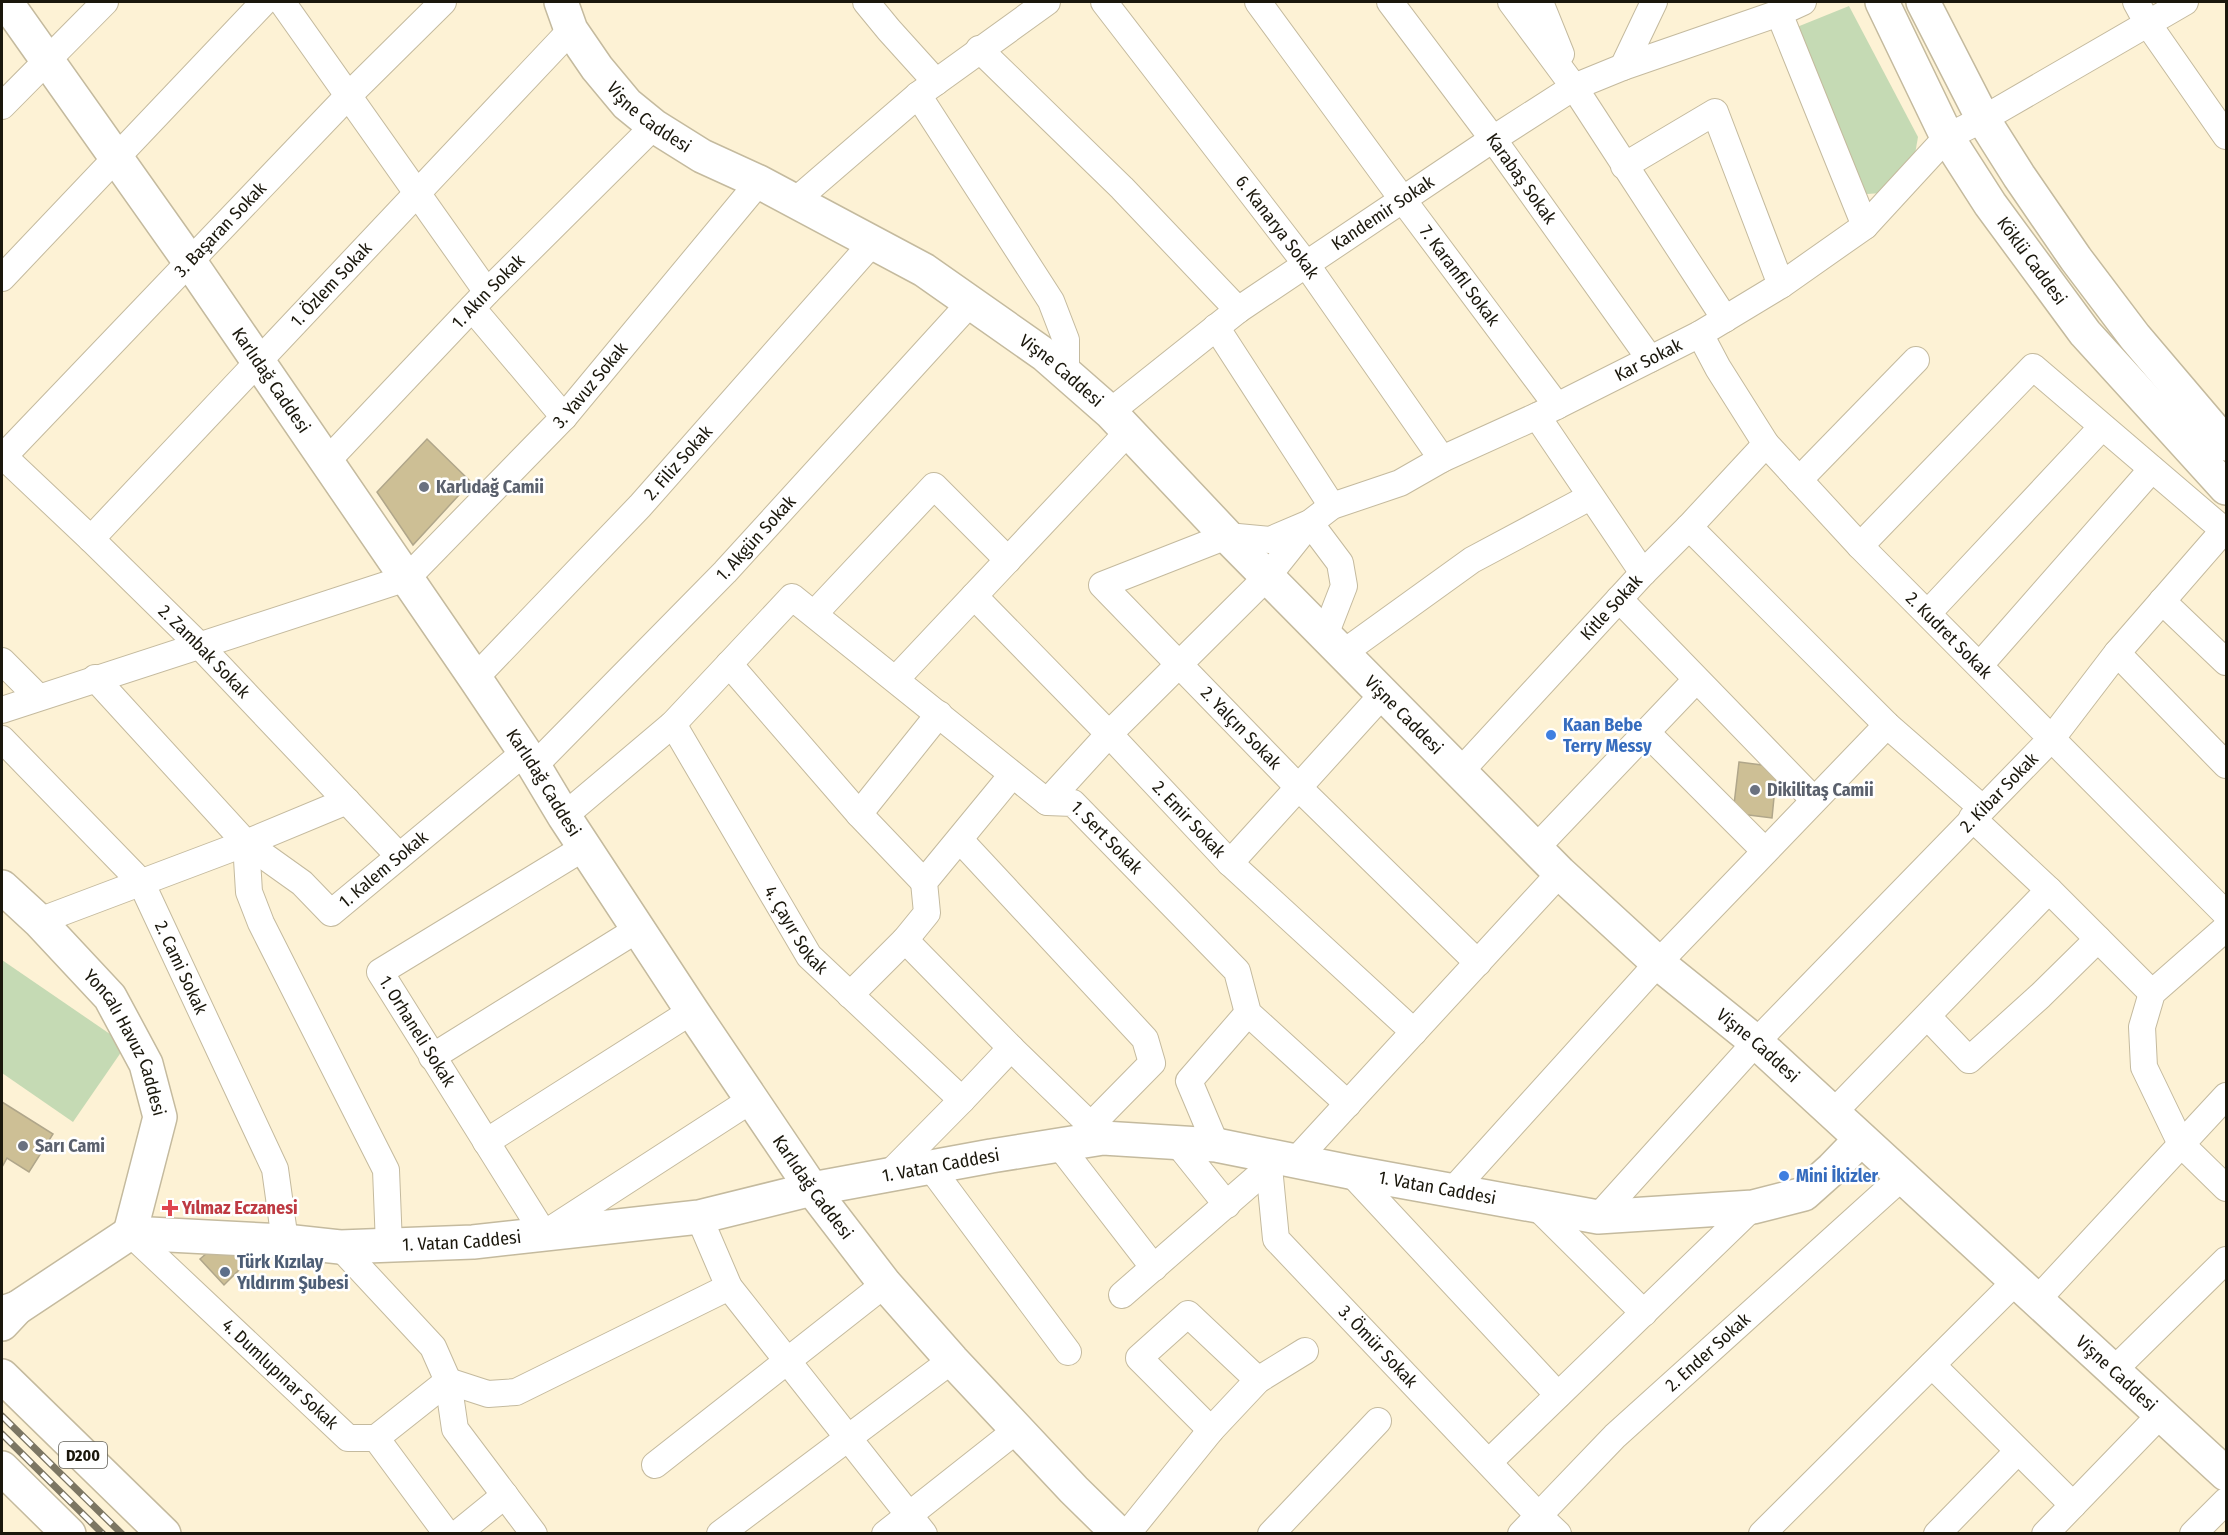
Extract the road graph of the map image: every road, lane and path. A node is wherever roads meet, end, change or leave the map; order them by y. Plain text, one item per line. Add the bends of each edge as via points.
1 (6, 2) edge
2 (105, 2) edge
3 (264, 2) edge
4 (282, 2) edge
5 (443, 2) edge
6 (866, 2) edge
7 (1047, 2) edge
8 (1106, 2) edge
9 (1258, 2) edge
10 (1390, 2) edge
11 (1654, 2) edge
12 (1803, 2) edge
13 (1882, 2) edge
14 (1923, 2) edge
15 (2185, 2) edge
16 (1527, 6) edge
17 (1779, 13) junction
18 (2142, 13) edge
19 (566, 16) edge
20 (980, 49) junction
21 (48, 59) junction
22 (1623, 67) junction
23 (1574, 87) junction
24 (927, 88) junction
25 (348, 96) junction
26 (2, 106) edge
27 (1983, 118) junction
28 (654, 126) junction
29 (2226, 136) edge
30 (1947, 137) junction
31 (1493, 139) junction
32 (116, 158) junction
33 (1624, 166) junction
34 (759, 182) junction
35 (417, 193) junction
36 (795, 201) junction
37 (1403, 201) junction
38 (1865, 226) junction
39 (873, 242) junction
40 (190, 262) junction
41 (1306, 264) junction
42 (2, 278) edge
43 (1781, 285) junction
44 (480, 300) junction
45 (971, 302) junction
46 (1238, 310) junction
47 (1725, 319) junction
48 (1216, 327) junction
49 (1700, 334) junction
50 (1650, 359) junction
51 (1916, 360) dead end
52 (258, 362) junction
53 (1066, 373) junction
54 (1547, 411) junction
55 (564, 417) junction
56 (1120, 421) junction
57 (2102, 427) junction
58 (1766, 444) junction
59 (2226, 444) edge
60 (2, 456) edge
61 (1442, 459) junction
62 (327, 461) junction
63 (2152, 469) junction
64 (1799, 480) junction
65 (2226, 488) edge
66 (1590, 497) junction
67 (1332, 506) junction
68 (1310, 523) junction
69 (1689, 527) junction
70 (2225, 531) edge
71 (1227, 536) junction
72 (91, 539) junction
73 (1860, 546) junction
74 (1008, 560) junction
75 (1643, 573) junction
76 (1267, 577) junction
77 (407, 578) junction
78 (974, 596) junction
79 (1619, 599) junction
80 (2162, 601) junction
81 (1928, 613) junction
82 (813, 614) junction
83 (1334, 644) junction
84 (199, 645) junction
85 (2117, 653) junction
86 (2, 661) edge
87 (2226, 662) edge
88 (729, 664) junction
89 (1980, 665) junction
90 (1180, 666) junction
91 (95, 678) junction
92 (475, 678) junction
93 (896, 679) junction
94 (1696, 680) junction
95 (1384, 693) junction
96 (38, 697) junction
97 (2, 710) edge
98 (939, 714) junction
99 (673, 724) junction
100 (1887, 725) junction
101 (1646, 732) junction
102 (1109, 735) junction
103 (2052, 738) junction
104 (2, 739) edge
105 (530, 759) junction
106 (2226, 765) edge
107 (1459, 773) junction
108 (1012, 775) junction
109 (1299, 788) junction
110 (347, 801) junction
111 (1814, 801) junction
112 (1047, 802) junction
113 (1977, 813) junction
114 (859, 814) junction
115 (564, 816) junction
116 (960, 840) junction
117 (246, 843) junction
118 (585, 847) junction
119 (1535, 849) junction
120 (1765, 851) junction
121 (399, 856) junction
122 (1230, 863) junction
123 (1560, 873) junction
124 (141, 882) junction
125 (924, 882) junction
126 (2, 888) edge
127 (2049, 890) junction
128 (2226, 914) edge
129 (39, 921) junction
130 (2226, 928) edge
131 (638, 929) junction
132 (2098, 939) junction
133 (905, 940) junction
134 (1478, 963) junction
135 (1658, 963) junction
136 (2152, 993) junction
137 (850, 995) junction
138 (692, 1011) junction
139 (1248, 1013) junction
140 (1928, 1017) junction
141 (1414, 1032) junction
142 (1756, 1042) junction
143 (1011, 1048) junction
144 (432, 1057) junction
145 (2226, 1096) edge
146 (751, 1100) junction
147 (962, 1100) junction
148 (1348, 1104) junction
149 (1833, 1113) junction
150 (1097, 1132) junction
151 (1861, 1139) junction
152 (486, 1142) junction
153 (1178, 1144) junction
154 (2181, 1144) junction
155 (1059, 1145) junction
156 (1216, 1145) junction
157 (1279, 1161) junction
158 (932, 1168) junction
159 (1350, 1172) junction
160 (886, 1177) junction
161 (1902, 1177) junction
162 (2226, 1188) edge
163 (813, 1190) junction
164 (1453, 1191) junction
165 (1227, 1204) junction
166 (1537, 1207) junction
167 (1753, 1207) junction
168 (699, 1217) junction
169 (1598, 1217) junction
170 (130, 1233) junction
171 (544, 1234) junction
172 (285, 1240) junction
173 (389, 1245) junction
174 (340, 1247) junction
175 (1154, 1268) junction
176 (2221, 1276) edge
177 (885, 1284) junction
178 (729, 1287) junction
179 (2026, 1291) junction
180 (1122, 1295) dead end
181 (1644, 1313) junction
182 (7, 1315) edge
183 (1305, 1351) dead end
184 (1068, 1352) dead end
185 (952, 1360) junction
186 (787, 1361) junction
187 (1932, 1365) junction
188 (2114, 1370) junction
189 (2, 1376) edge
190 (1258, 1380) junction
191 (448, 1381) junction
192 (1558, 1395) junction
193 (2161, 1414) junction
194 (1378, 1421) dead end
195 (1018, 1429) junction
196 (1211, 1430) junction
197 (376, 1438) junction
198 (848, 1439) junction
199 (2018, 1451) junction
200 (1489, 1462) junction
201 (655, 1465) dead end
202 (2, 1468) edge
203 (2226, 1480) edge
204 (506, 1495) junction
205 (2073, 1505) junction
206 (916, 1524) edge
207 (1529, 1524) edge
208 (69, 1533) edge
209 (164, 1533) edge
210 (447, 1533) edge
211 (457, 1533) edge
212 (534, 1533) edge
213 (720, 1533) edge
214 (885, 1533) edge
215 (1119, 1533) edge
216 (1127, 1533) edge
217 (1271, 1533) edge
218 (1558, 1533) edge
219 (1762, 1533) edge
220 (1937, 1533) edge
221 (2045, 1533) edge
222 (2193, 1533) edge

1 - 21 main road, Karlıdağ Caddesi
2 - 21 street
3 - 32 street
4 - 25 street
5 - 25 street, 3. Başaran Sokak
6 - 24 street
7 - 20 street
8 - 41 street, 6. Kanarya Sokak
9 - 37 street, 7. Karanfil Sokak
10 - 31 street, Karabaş Sokak
11 - 22 street
12 - 17 street, Kandemir Sokak
13 - 30 main road, Köklü Caddesi
14 - 27 main road, Köklü Caddesi
15 - 18 street, Kar Sokak
16 - 23 street
17 - 22 street, Kandemir Sokak
17 - 38 street
18 - 27 street, Kar Sokak
18 - 29 street
19 - 28 main road, Vişne Caddesi via 597,68 627,104
19 - 35 street, 1. Özlem Sokak
20 - 24 street
20 - 46 street via 1122,188
21 - 26 street
21 - 32 main road, Karlıdağ Caddesi
22 - 23 street, Kandemir Sokak
23 - 31 street, Kandemir Sokak
23 - 33 street
24 - 36 street
24 - 53 street via 1051,301 1066,340
25 - 35 street
25 - 40 street, 3. Başaran Sokak
27 - 30 street, Kar Sokak
27 - 59 main road, Köklü Caddesi via 2076,259 2135,337
28 - 34 main road, Vişne Caddesi via 702,156
28 - 44 street, 1. Akın Sokak
30 - 38 street, Kar Sokak
30 - 65 main road, Köklü Caddesi via 1990,204 2085,333
31 - 37 street, Kandemir Sokak
31 - 50 street, Karabaş Sokak
32 - 40 main road, Karlıdağ Caddesi
32 - 42 street
33 - 43 street via 1715,112
33 - 47 street
34 - 36 main road, Vişne Caddesi
34 - 55 street, 3. Yavuz Sokak
35 - 44 street
35 - 52 street, 1. Özlem Sokak
36 - 39 main road, Vişne Caddesi
37 - 41 street, Kandemir Sokak
37 - 54 street, 7. Karanfil Sokak
38 - 43 street, Kar Sokak
39 - 45 main road, Vişne Caddesi
39 - 92 street, 2. Filiz Sokak via 640,506
40 - 52 main road, Karlıdağ Caddesi
40 - 60 street, 3. Başaran Sokak
41 - 46 street, Kandemir Sokak
41 - 61 street, 6. Kanarya Sokak
43 - 47 street, Kar Sokak
44 - 55 street
44 - 62 street, 1. Akın Sokak
45 - 53 main road, Vişne Caddesi
45 - 105 street, 1. Akgün Sokak via 725,572
46 - 48 street, Kandemir Sokak
47 - 49 street, Kar Sokak
48 - 56 street, Kandemir Sokak
48 - 67 street
49 - 50 street, Kar Sokak
49 - 58 street, 2. Kudret Sokak
50 - 54 street, Kar Sokak
51 - 64 street
52 - 62 main road, Karlıdağ Caddesi
52 - 72 street, 1. Özlem Sokak
53 - 56 main road, Vişne Caddesi
54 - 61 street, Kar Sokak
54 - 66 street, 7. Karanfil Sokak
55 - 77 street, 3. Yavuz Sokak
56 - 71 main road, Vişne Caddesi
56 - 74 street, Kandemir Sokak
57 - 63 street
57 - 73 street via 2033,367
57 - 81 street
58 - 64 street, 2. Kudret Sokak
58 - 69 street, Kitle Sokak
60 - 72 street, 2. Zambak Sokak
61 - 67 street, Kar Sokak via 1400,483
62 - 77 main road, Karlıdağ Caddesi
63 - 70 street
63 - 89 street
64 - 73 street, 2. Kudret Sokak
66 - 75 street, 7. Karanfil Sokak
66 - 83 street via 1473,560
67 - 68 street, Kar Sokak
68 - 71 street, Kar Sokak via 1270,540
68 - 76 street, Kar Sokak
68 - 83 street via 1340,563 1344,586
69 - 75 street, Kitle Sokak
69 - 100 street
70 - 80 street, 2. Kibar Sokak
71 - 76 main road, Vişne Caddesi
71 - 90 street, 2. Yalçın Sokak via 1102,585
72 - 84 street, 2. Zambak Sokak
73 - 81 street, 2. Kudret Sokak
74 - 78 street, Kandemir Sokak
74 - 82 street via 934,486
75 - 79 street, Kitle Sokak
76 - 83 main road, Vişne Caddesi
76 - 90 street, Kar Sokak
77 - 84 street
77 - 92 main road, Karlıdağ Caddesi
78 - 93 street, Kandemir Sokak
78 - 102 street, 2. Emir Sokak
79 - 94 street
79 - 107 street, Kitle Sokak
80 - 85 street, 2. Kibar Sokak
80 - 87 street
81 - 89 street, 2. Kudret Sokak
82 - 88 street, 1. Sert Sokak via 792,597
82 - 93 street, 1. Sert Sokak
83 - 95 main road, Vişne Caddesi
84 - 91 street
84 - 110 street, 2. Zambak Sokak
85 - 103 street, 2. Kibar Sokak
85 - 106 street
86 - 96 street
88 - 99 street
88 - 114 street
89 - 103 street, 2. Kudret Sokak
90 - 102 street, Kar Sokak
90 - 109 street, 2. Yalçın Sokak
91 - 96 street
91 - 117 street
92 - 105 main road, Karlıdağ Caddesi
93 - 98 street, 1. Sert Sokak
94 - 101 street
94 - 111 street
95 - 107 main road, Vişne Caddesi
95 - 109 street
96 - 97 street
98 - 108 street, 1. Sert Sokak
98 - 114 street
99 - 115 street
99 - 137 street, 4. Çayır Sokak via 809,956
100 - 111 street
100 - 113 street
101 - 119 street
101 - 120 street
102 - 112 street, Kar Sokak
102 - 122 street, 2. Emir Sokak
103 - 113 street, 2. Kibar Sokak
103 - 128 street, 2. Kudret Sokak
104 - 124 street, 2. Cami Sokak
105 - 115 main road, Karlıdağ Caddesi
105 - 121 street, 1. Kalem Sokak
107 - 119 main road, Vişne Caddesi
108 - 112 street, 1. Sert Sokak
108 - 116 street
109 - 122 street
109 - 134 street, 2. Yalçın Sokak
110 - 117 street
110 - 121 street, 2. Zambak Sokak
111 - 120 street
112 - 139 street, 1. Sert Sokak via 1072,803 1236,971
113 - 127 street
113 - 142 street, 2. Kibar Sokak
114 - 125 street
115 - 118 main road, Karlıdağ Caddesi
116 - 125 street
116 - 150 street via 1145,1039 1152,1063
117 - 121 street, 1. Kalem Sokak via 302,883 331,913
117 - 124 street
117 - 173 street via 249,892 261,923 386,1170
118 - 131 main road, Karlıdağ Caddesi
118 - 144 street, 1. Orhaneli Sokak via 380,972
119 - 123 main road, Vişne Caddesi
120 - 135 street
122 - 141 street, 2. Emir Sokak
123 - 134 street
123 - 135 main road, Vişne Caddesi
124 - 129 street
124 - 172 street, 2. Cami Sokak via 275,1169
125 - 133 street via 927,914
126 - 129 main road, Yoncalı Havuz Caddesi
127 - 132 street
127 - 140 street
129 - 170 main road, Yoncalı Havuz Caddesi via 110,997 146,1064 160,1117
130 - 136 street
131 - 138 main road, Karlıdağ Caddesi
131 - 144 street
132 - 136 street
132 - 140 street via 1969,1060
133 - 137 street
133 - 143 street
134 - 141 street
135 - 142 main road, Vişne Caddesi
135 - 164 street
136 - 154 street via 2142,1027 2144,1067
137 - 147 street, 4. Çayır Sokak
138 - 146 main road, Karlıdağ Caddesi
138 - 152 street
139 - 148 street
139 - 156 street via 1189,1081
140 - 149 street
141 - 148 street
142 - 149 main road, Vişne Caddesi
142 - 169 street, 2. Kibar Sokak
143 - 147 street
143 - 150 street
144 - 152 street, 1. Orhaneli Sokak
145 - 154 street
146 - 163 main road, Karlıdağ Caddesi
146 - 171 street
147 - 160 street
148 - 157 street
149 - 151 main road, Vişne Caddesi
150 - 153 main road, 1. Vatan Caddesi
150 - 155 main road, 1. Vatan Caddesi
151 - 161 main road, Vişne Caddesi
151 - 167 main road, 1. Vatan Caddesi via 1803,1194
152 - 171 street, 1. Orhaneli Sokak
153 - 156 main road, 1. Vatan Caddesi
153 - 165 street
154 - 162 street
154 - 179 street
155 - 158 main road, 1. Vatan Caddesi
155 - 175 street
156 - 157 main road, 1. Vatan Caddesi
157 - 159 main road, 1. Vatan Caddesi
157 - 165 street
157 - 200 street, 3. Ömür Sokak via 1276,1239
158 - 160 main road, 1. Vatan Caddesi
158 - 184 street
159 - 164 main road, 1. Vatan Caddesi
159 - 192 street
160 - 163 main road, 1. Vatan Caddesi
161 - 179 main road, Vişne Caddesi
161 - 207 street, 2. Ender Sokak via 1615,1436
163 - 168 main road, 1. Vatan Caddesi
163 - 177 main road, Karlıdağ Caddesi
164 - 166 main road, 1. Vatan Caddesi
165 - 175 street
166 - 169 main road, 1. Vatan Caddesi
166 - 181 street
167 - 169 main road, 1. Vatan Caddesi
167 - 181 street
168 - 171 main road, 1. Vatan Caddesi
168 - 178 street
170 - 172 main road, 1. Vatan Caddesi
170 - 182 main road
170 - 197 street, 4. Dumlupınar Sokak via 348,1438
171 - 173 main road, 1. Vatan Caddesi
172 - 174 main road, 1. Vatan Caddesi
173 - 174 main road, 1. Vatan Caddesi
174 - 191 street via 433,1347
175 - 180 street
176 - 188 street
177 - 185 main road, Karlıdağ Caddesi
177 - 186 street
178 - 186 street
178 - 191 street via 516,1392 488,1394
179 - 187 street
179 - 188 main road, Vişne Caddesi
181 - 192 street
183 - 190 street
185 - 195 main road, Karlıdağ Caddesi
185 - 198 street
186 - 198 street
186 - 201 street
187 - 199 street
187 - 219 street
188 - 193 main road, Vişne Caddesi
189 - 209 main road, D200
190 - 196 street
190 - 196 street via 1188,1314 1138,1358
191 - 197 street
191 - 204 street via 456,1429
192 - 200 street
193 - 203 main road, Vişne Caddesi
193 - 205 street
194 - 217 street
195 - 206 street
195 - 215 main road, Karlıdağ Caddesi
196 - 216 street
197 - 210 street
198 - 206 street
198 - 213 street
199 - 205 street
199 - 220 street
200 - 207 street, 3. Ömür Sokak
202 - 208 main road
203 - 222 street
204 - 211 street
204 - 212 street
205 - 221 street
206 - 214 street
207 - 218 street, 3. Ömür Sokak

